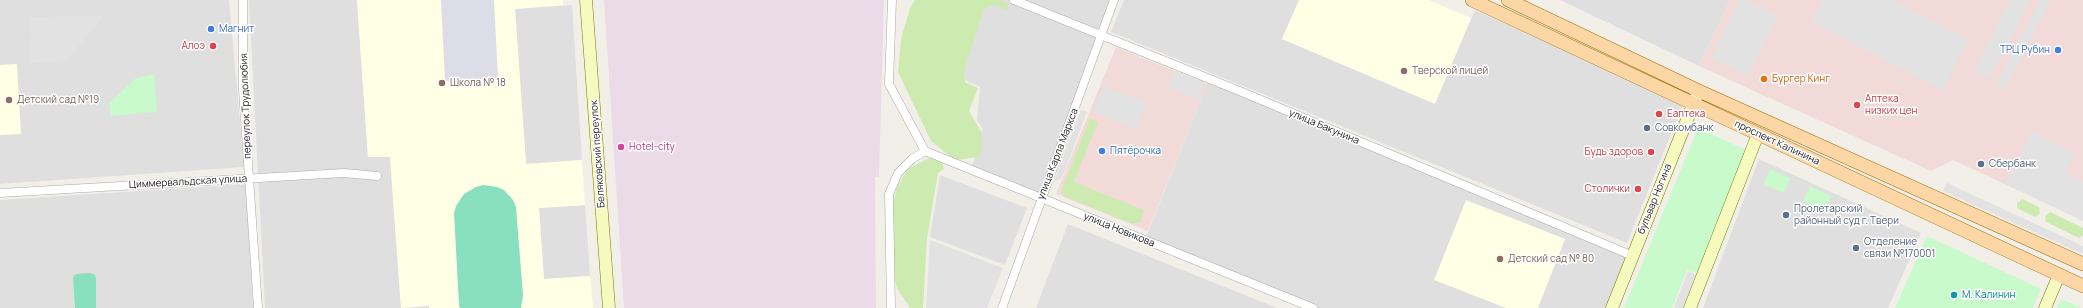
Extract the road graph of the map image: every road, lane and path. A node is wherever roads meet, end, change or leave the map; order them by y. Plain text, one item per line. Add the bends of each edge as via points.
1 (243, 0) edge
2 (586, 0) edge
3 (892, 0) edge
4 (1014, 0) edge
5 (1114, 0) edge
6 (1472, 0) edge
7 (1508, 0) edge
8 (1102, 35) junction
9 (1698, 91) junction
10 (1693, 105) junction
11 (1758, 134) junction
12 (925, 151) junction
13 (377, 176) dead end
14 (249, 178) junction
15 (0, 193) edge
16 (1042, 198) junction
17 (1633, 256) junction
18 (2080, 262) edge
19 (2059, 275) junction
20 (2083, 286) edge
21 (258, 308) edge
22 (609, 308) edge
23 (890, 308) edge
24 (1002, 308) edge
25 (1313, 308) edge
26 (1612, 308) edge
27 (1690, 308) edge
28 (2045, 308) edge

1 - 14 street, переулок Трудолюбия via 244,90
2 - 22 street, Беляковский переулок
3 - 12 street via 889,84
4 - 8 street, улица Бакунина
5 - 8 street, улица Карла Маркса
6 - 10 main road, проспект Калинина
7 - 9 main road, проспект Калинина
8 - 16 street, улица Карла Маркса
8 - 17 street, улица Бакунина
9 - 10 street, бульвар Ногина
9 - 18 main road, проспект Калинина
10 - 11 main road, проспект Калинина
10 - 17 street, бульвар Ногина
11 - 19 main road, проспект Калинина
11 - 27 street
12 - 16 street, улица Новикова
12 - 23 street via 912,159 898,173 888,194
13 - 14 street, Циммервальдская улица via 344,173
14 - 15 street, Циммервальдская улица
14 - 21 street, переулок Трудолюбия
16 - 24 street, улица Карла Маркса
16 - 25 street, улица Новикова
17 - 26 street, бульвар Ногина
18 - 19 main road via 2065,267
19 - 20 main road, проспект Калинина
19 - 28 street

